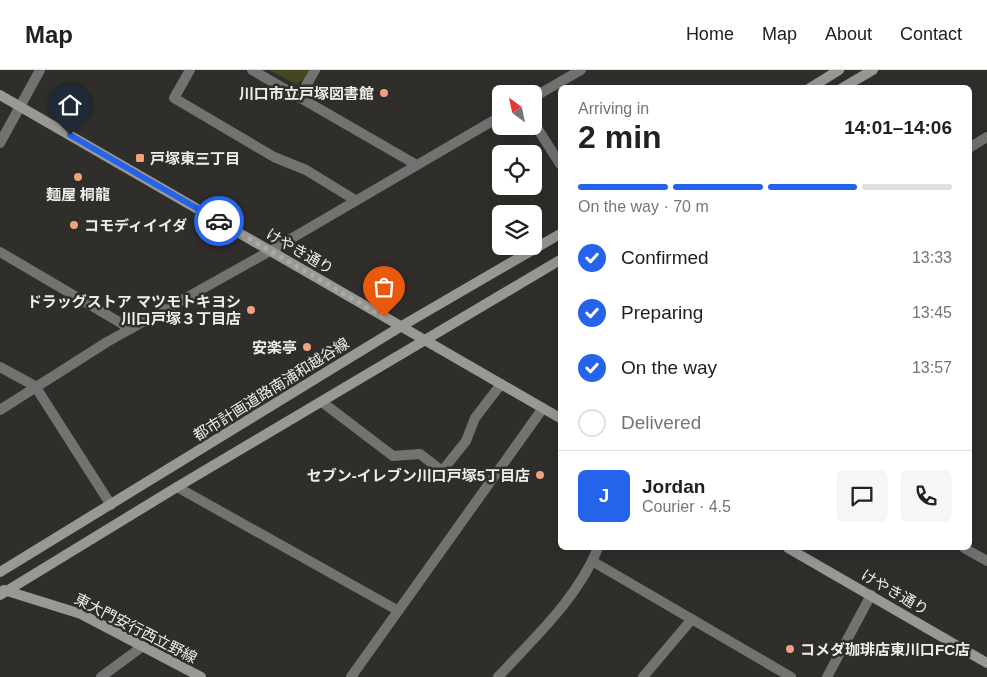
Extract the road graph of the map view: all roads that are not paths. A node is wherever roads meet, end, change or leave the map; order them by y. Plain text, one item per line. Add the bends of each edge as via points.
1 (40, 70) edge
2 (190, 70) edge
3 (252, 70) edge
4 (315, 70) edge
5 (561, 70) edge
6 (581, 70) edge
7 (839, 70) edge
8 (873, 70) edge
9 (571, 76) junction
10 (815, 85) edge
11 (847, 85) edge
12 (542, 92) edge
13 (0, 95) edge
14 (299, 98) junction
15 (19, 106) junction
16 (492, 121) edge
17 (542, 135) edge
18 (987, 137) edge
19 (0, 143) edge
20 (972, 146) edge
21 (558, 161) edge
22 (415, 164) junction
23 (355, 200) junction
24 (558, 235) edge
25 (270, 251) junction
26 (0, 252) edge
27 (558, 261) edge
28 (400, 326) junction
29 (131, 329) junction
30 (426, 341) junction
31 (0, 367) edge
32 (501, 384) junction
33 (35, 386) junction
34 (322, 402) junction
35 (543, 408) junction
36 (0, 410) edge
37 (558, 417) edge
38 (177, 487) junction
39 (111, 505) junction
40 (597, 550) edge
41 (792, 550) edge
42 (968, 550) edge
43 (987, 560) edge
44 (592, 561) junction
45 (0, 572) edge
46 (2, 592) edge
47 (871, 595) junction
48 (397, 610) junction
49 (692, 620) junction
50 (143, 646) junction
51 (987, 663) edge
52 (773, 667) junction
53 (101, 677) edge
54 (201, 677) edge
55 (351, 677) edge
56 (498, 677) edge
57 (643, 677) edge
58 (768, 677) edge
59 (791, 677) edge
60 (827, 677) edge

1 - 15 street
2 - 23 street via 174,98 274,158 306,170
3 - 14 street
4 - 14 street
5 - 9 street
6 - 9 street
7 - 10 street
8 - 11 street
9 - 12 street
13 - 15 street, けやき通り
14 - 22 street
15 - 19 street
15 - 25 street, けやき通り
16 - 22 street
17 - 21 street
18 - 20 street
22 - 23 street
23 - 25 street
24 - 28 street, 都市計画道路南浦和越谷線
25 - 28 street, けやき通り
25 - 29 street
26 - 29 street
27 - 30 street
28 - 30 street, けやき通り
28 - 39 street, 都市計画道路南浦和越谷線
29 - 33 street
30 - 32 street, けやき通り
30 - 34 street
31 - 33 street
32 - 34 street via 475,418 466,441 442,471 420,454 393,456
32 - 35 street, けやき通り
33 - 36 street
33 - 39 street
34 - 38 street
35 - 37 street, けやき通り
35 - 48 street
38 - 46 street
38 - 48 street
39 - 45 street, 都市計画道路南浦和越谷線
40 - 44 street
41 - 47 street, けやき通り
42 - 43 street
44 - 49 street
44 - 56 street via 563,608
46 - 50 street, 東大門安行西立野線 via 81,614
47 - 51 street, けやき通り
47 - 60 street
48 - 55 street
49 - 52 street
49 - 57 street
50 - 53 street
50 - 54 street, 東大門安行西立野線
52 - 58 street
52 - 59 street

